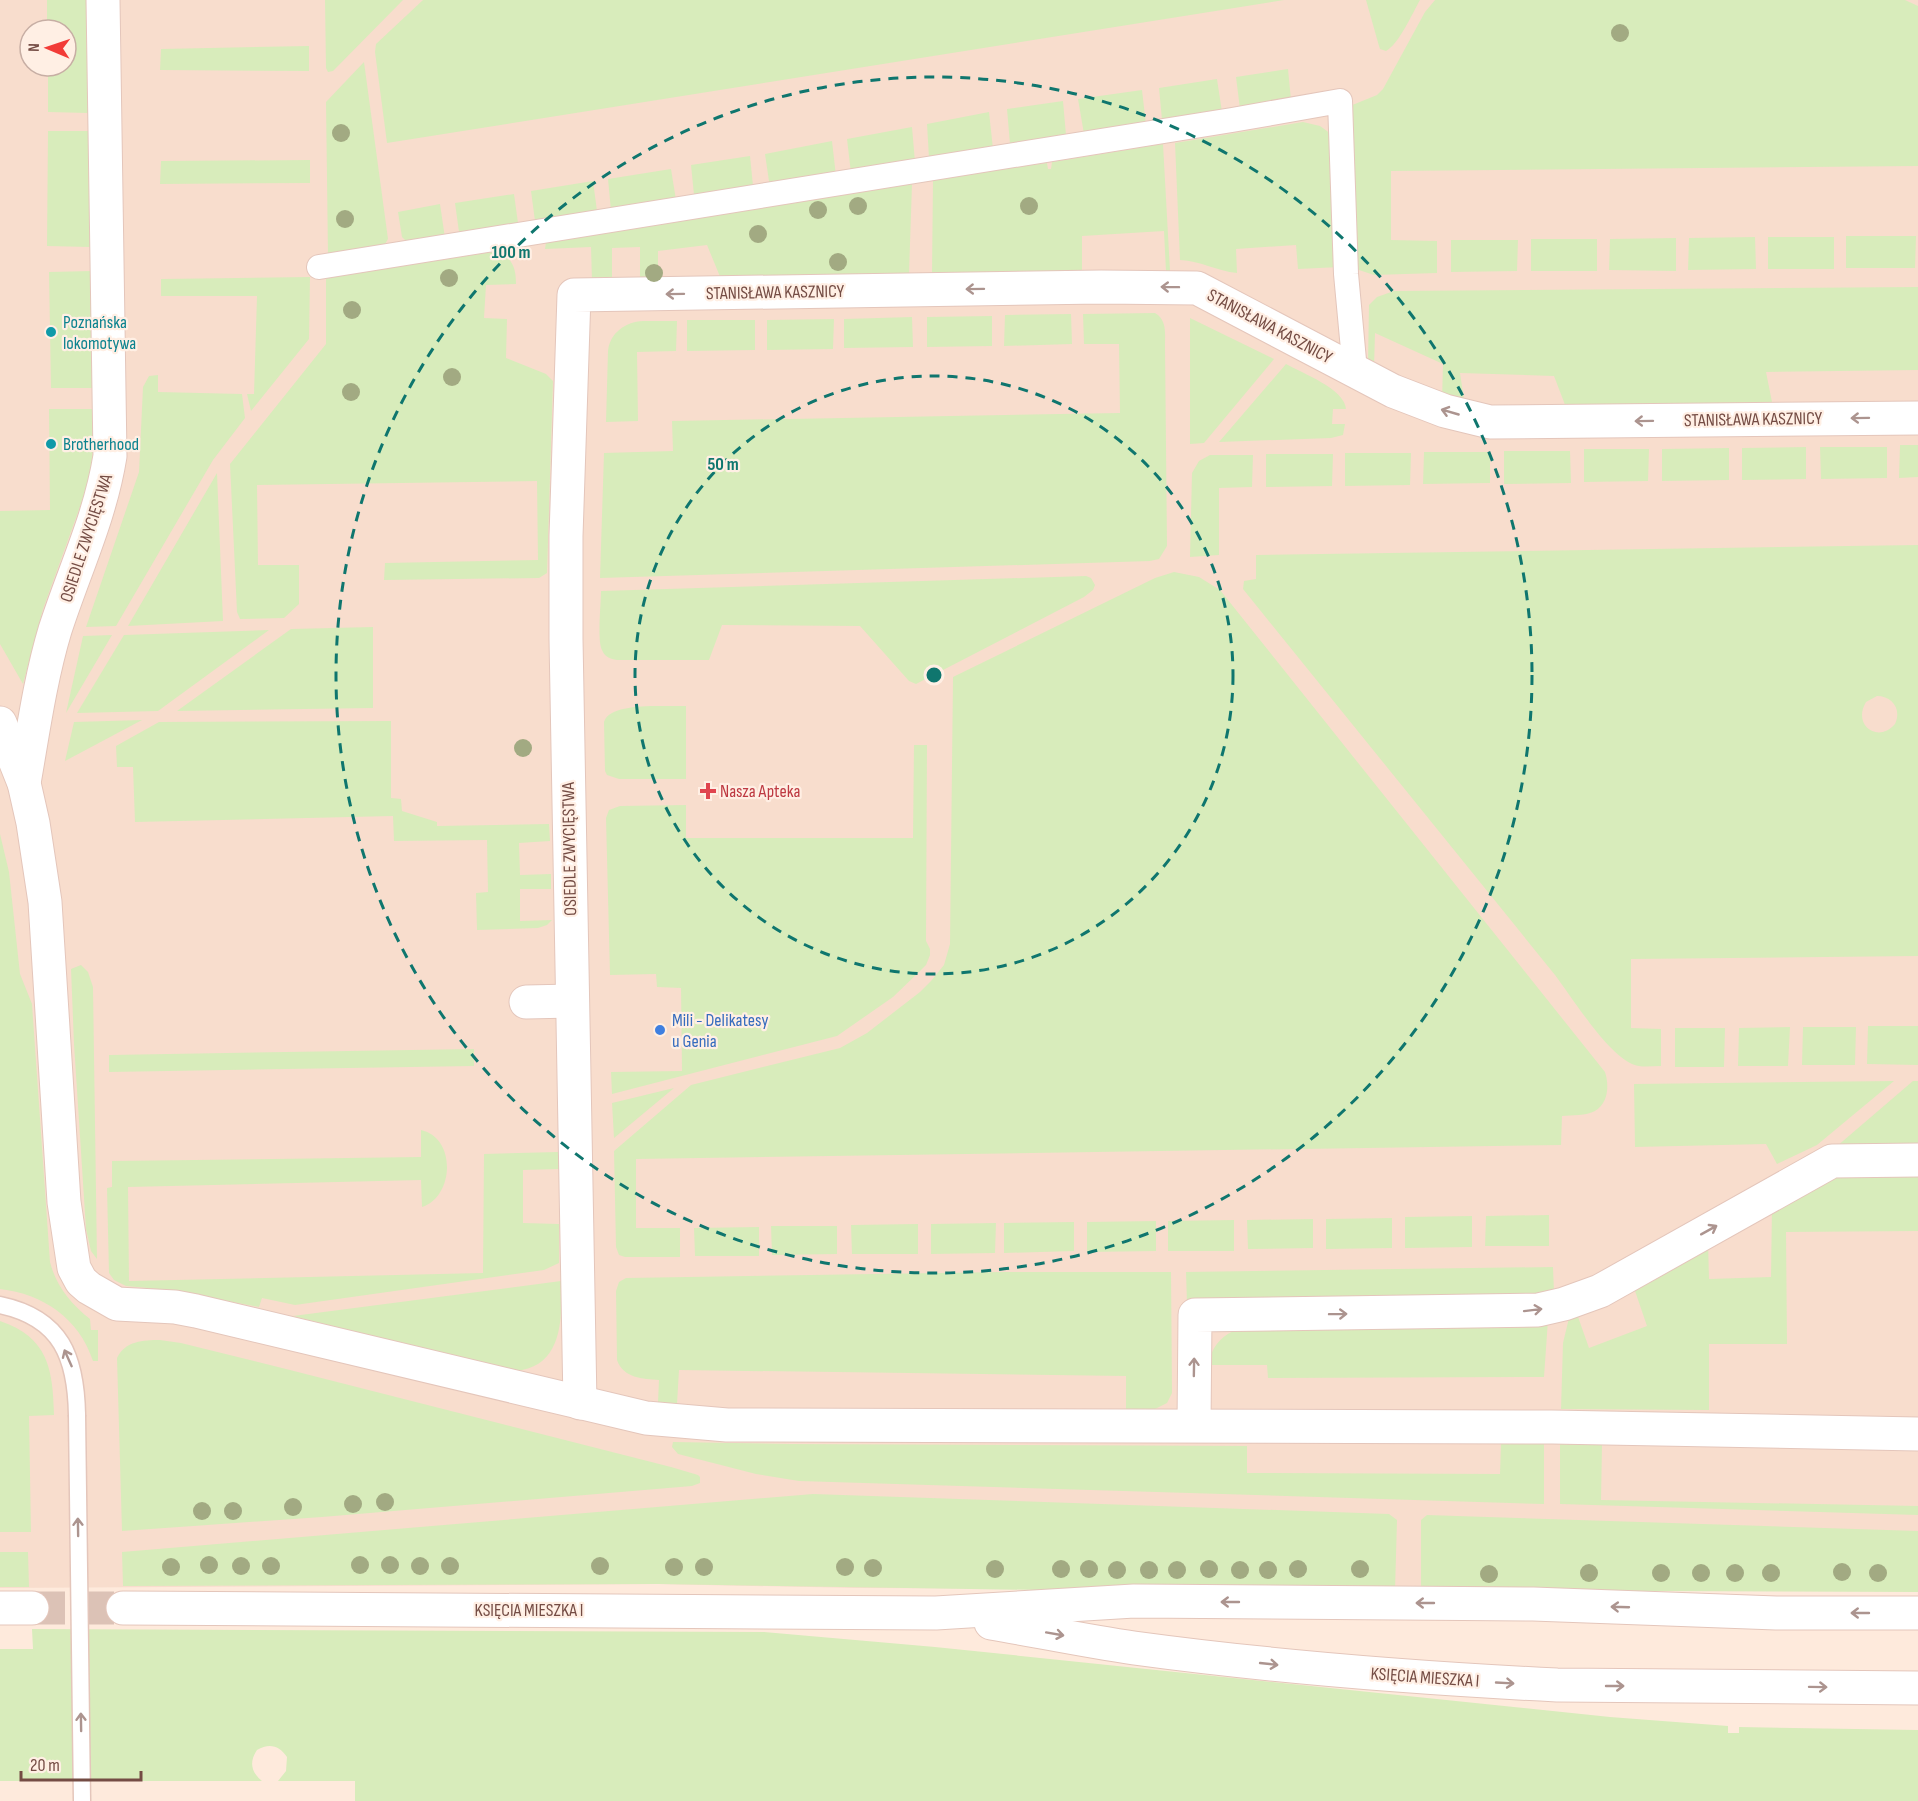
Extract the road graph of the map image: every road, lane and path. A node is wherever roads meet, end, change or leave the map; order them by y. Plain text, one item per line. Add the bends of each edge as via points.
1 (103, 0) edge
2 (319, 267) dead end
3 (574, 295) joint
4 (1355, 371) junction
5 (1918, 418) edge
6 (0, 723) edge
7 (24, 783) junction
8 (572, 1001) junction
9 (526, 1002) dead end
10 (1918, 1160) edge
11 (0, 1305) edge
12 (580, 1403) junction
13 (1194, 1425) junction
14 (1918, 1434) edge
15 (0, 1608) edge
16 (32, 1608) tunnel mouth
17 (123, 1608) tunnel mouth
18 (936, 1613) junction
19 (1918, 1613) edge
20 (1918, 1688) edge
21 (82, 1801) edge

1 - 7 street, OSIEDLE ZWYCIĘSTWA via 110,456 93,527 44,669
2 - 4 street via 1340,101 1346,274
4 -> 3 street, STANISŁAWA KASZNICY via 1197,288
3 - 8 street, OSIEDLE ZWYCIĘSTWA via 566,575
5 -> 4 street, STANISŁAWA KASZNICY via 1490,423 1424,403
6 - 7 street
7 - 12 street via 45,902 64,1202 70,1253 81,1281 117,1304 182,1308
8 - 9 street
8 - 12 street, OSIEDLE ZWYCIĘSTWA
13 -> 10 street via 1195,1315 1538,1310 1600,1291 1832,1161
21 -> 11 lane, bridge via 74,1371 67,1353 48,1328 23,1311
12 - 13 street via 646,1418 727,1425
13 - 14 street via 1552,1426
15 - 16 street
17 - 18 street, KSIĘCIA MIESZKA I
19 -> 18 street, KSIĘCIA MIESZKA I via 1776,1613 1533,1604 1134,1601
18 -> 20 street, KSIĘCIA MIESZKA I via 1132,1647 1351,1672 1557,1685

